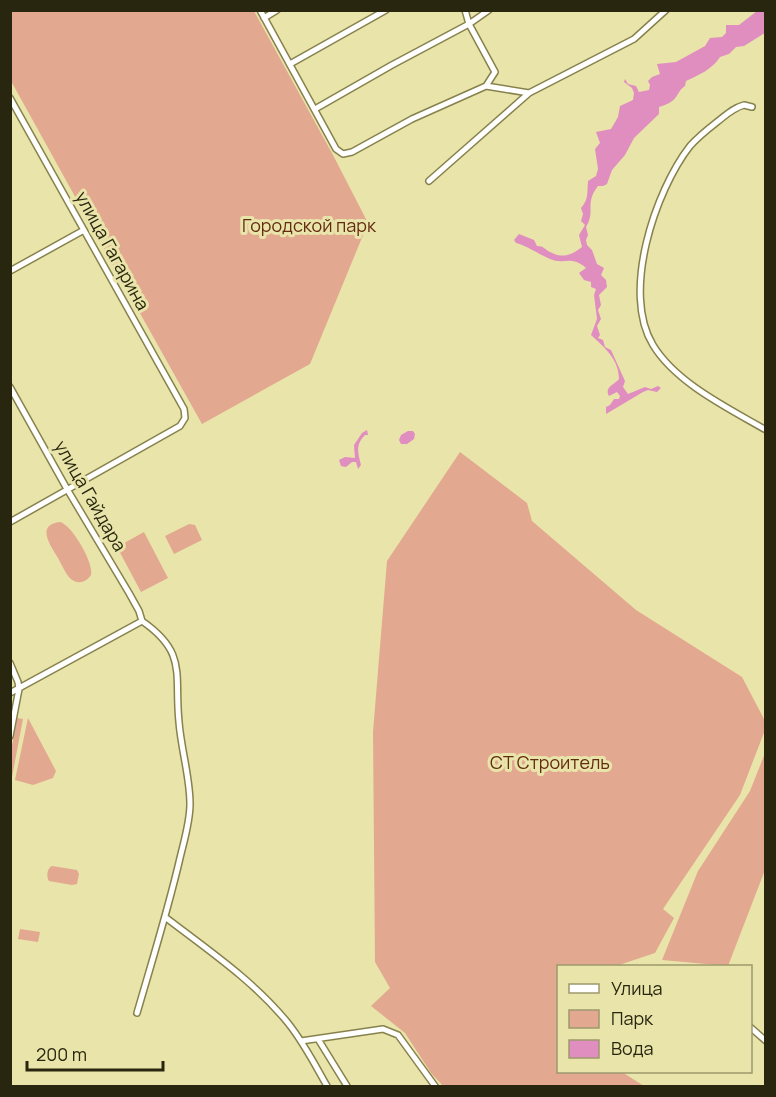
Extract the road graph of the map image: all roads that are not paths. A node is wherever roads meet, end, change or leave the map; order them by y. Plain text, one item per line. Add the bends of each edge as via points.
1 (260, 10) edge
2 (277, 10) edge
3 (386, 10) edge
4 (465, 10) edge
5 (489, 10) edge
6 (666, 10) edge
7 (264, 18) junction
8 (469, 24) junction
9 (290, 64) junction
10 (486, 86) junction
11 (529, 93) junction
12 (10, 98) edge
13 (752, 107) dead end
14 (315, 110) junction
15 (429, 181) dead end
16 (84, 230) junction
17 (10, 271) edge
18 (10, 387) edge
19 (765, 430) edge
20 (67, 489) junction
21 (10, 522) edge
22 (142, 621) junction
23 (10, 663) edge
24 (19, 689) junction
25 (10, 693) edge
26 (10, 736) edge
27 (165, 917) junction
28 (137, 1013) dead end
29 (752, 1029) edge
30 (318, 1039) junction
31 (301, 1041) junction
32 (765, 1041) edge
33 (327, 1086) edge
34 (346, 1086) edge
35 (435, 1086) edge

1 - 7 street
2 - 7 street
3 - 9 street
4 - 8 street
5 - 8 street
6 - 11 street via 634,39
7 - 9 street
8 - 10 street via 495,72
8 - 14 street
9 - 14 street
10 - 11 street
10 - 14 street via 412,119 352,153 343,154 336,149
11 - 15 street
12 - 16 street, улица Гагарина
13 - 19 street via 738,106 704,132 690,146 671,177 648,237 641,302 647,334 667,363 698,389
16 - 17 street
16 - 20 street, улица Гагарина via 184,409 185,418 180,426
18 - 20 street, улица Гайдара
20 - 21 street
20 - 22 street, улица Гайдара
22 - 24 street
22 - 27 street via 166,642 177,666 179,724 189,796 189,814
23 - 24 street
24 - 25 street
24 - 26 street
27 - 28 street
27 - 31 street via 249,983
29 - 32 street
30 - 31 street
30 - 34 street
30 - 35 street via 391,1031
31 - 33 street

